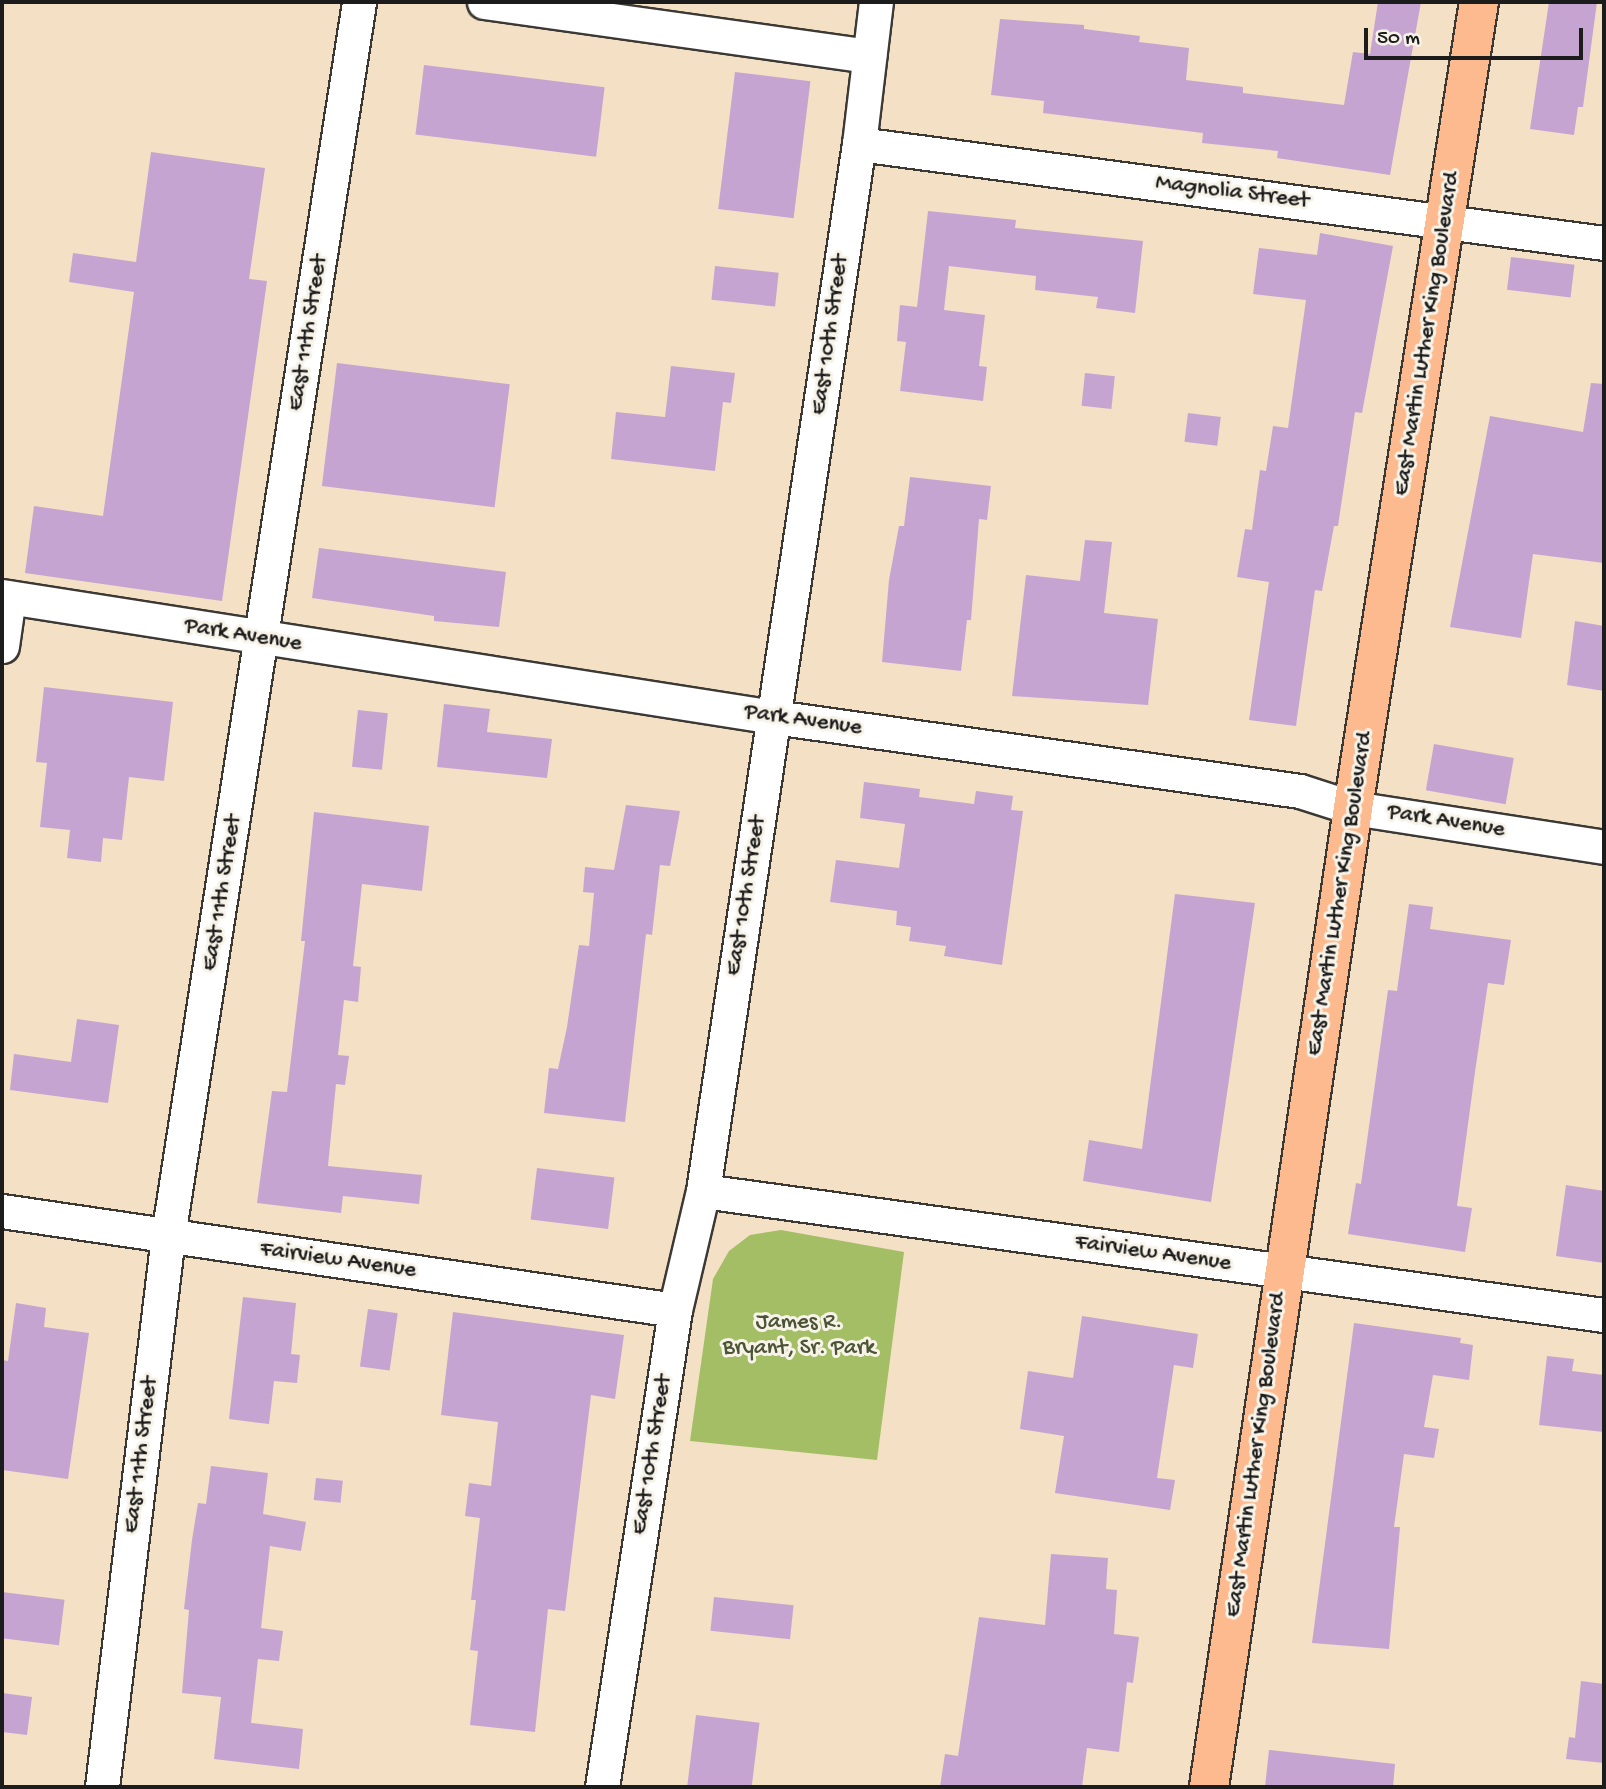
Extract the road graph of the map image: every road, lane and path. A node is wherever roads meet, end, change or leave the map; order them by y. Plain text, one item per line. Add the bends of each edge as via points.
1 (359, 2) edge
2 (484, 2) edge
3 (877, 2) edge
4 (1479, 2) edge
5 (869, 56) junction
6 (859, 144) junction
7 (1447, 221) junction
8 (1604, 243) edge
9 (5, 597) edge
10 (263, 639) junction
11 (2, 646) edge
12 (774, 717) junction
13 (1353, 808) junction
14 (1604, 847) edge
15 (703, 1191) junction
16 (2, 1211) edge
17 (168, 1236) junction
18 (1284, 1272) junction
19 (675, 1310) junction
20 (1604, 1315) edge
21 (102, 1787) edge
22 (602, 1787) edge
23 (1209, 1787) edge

1 - 10 street, East 11th Street
2 - 5 street
3 - 5 street, East 10th Street
4 - 7 main road, East Martin Luther King Boulevard
5 - 6 street, East 10th Street
6 - 7 street, Magnolia Street
6 - 12 street, East 10th Street
7 - 8 street, Magnolia Street
7 - 13 main road, East Martin Luther King Boulevard
9 - 10 street, Park Avenue
9 - 11 street
10 - 12 street, Park Avenue
10 - 17 street, East 11th Street
12 - 13 street, Park Avenue via 1300,791
12 - 15 street, East 10th Street
13 - 14 street, Park Avenue
13 - 18 main road, East Martin Luther King Boulevard
15 - 18 street, Fairview Avenue
15 - 19 street, East 10th Street
16 - 17 street, Fairview Avenue
17 - 19 street, Fairview Avenue
17 - 21 street, East 11th Street
18 - 20 street, Fairview Avenue
18 - 23 main road, East Martin Luther King Boulevard
19 - 22 street, East 10th Street

